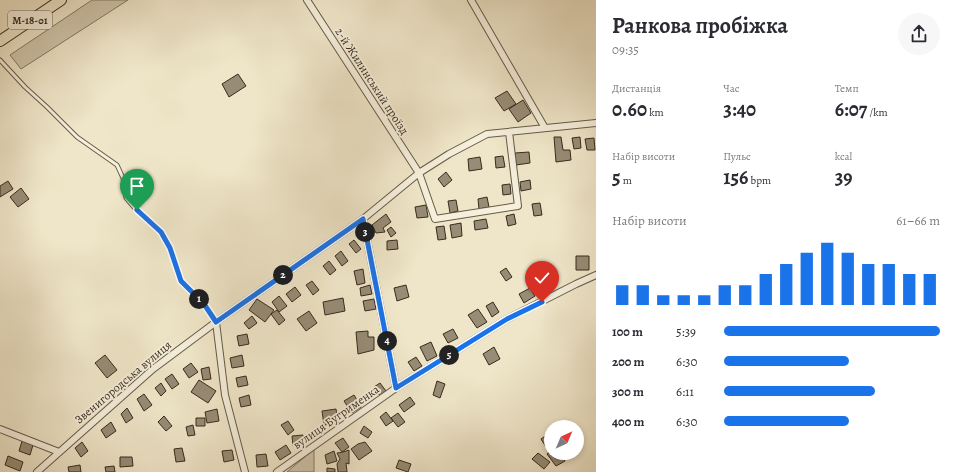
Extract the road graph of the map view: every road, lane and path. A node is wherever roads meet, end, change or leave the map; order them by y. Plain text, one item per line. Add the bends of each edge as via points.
1 (61, 0) edge
2 (307, 0) edge
3 (471, 0) edge
4 (0, 40) edge
5 (0, 60) edge
6 (596, 123) edge
7 (544, 128) junction
8 (509, 132) junction
9 (419, 173) junction
10 (363, 219) junction
11 (596, 275) edge
12 (216, 322) junction
13 (396, 388) junction
14 (0, 429) edge
15 (59, 452) junction
16 (36, 472) edge
17 (245, 472) edge
18 (277, 472) edge

1 - 4 highway, М-18-01
2 - 9 street, 2-й Жилинський проїзд
3 - 7 street
5 - 12 lane via 77,137 117,165 124,178 126,198 161,232 170,248 181,281 204,304
6 - 7 street, Звенигородська вулиця
7 - 8 street, Звенигородська вулиця
8 - 9 street, Звенигородська вулиця via 487,134
8 - 9 street, 2-й Жилинський проїзд via 518,206 435,219
9 - 10 street, Звенигородська вулиця
10 - 12 street, Звенигородська вулиця
10 - 13 street
11 - 13 street, вулиця Бугрименка via 507,319
12 - 15 street, Звенигородська вулиця via 153,369
12 - 17 street via 225,395
13 - 18 street, вулиця Бугрименка
14 - 15 street
15 - 16 street

